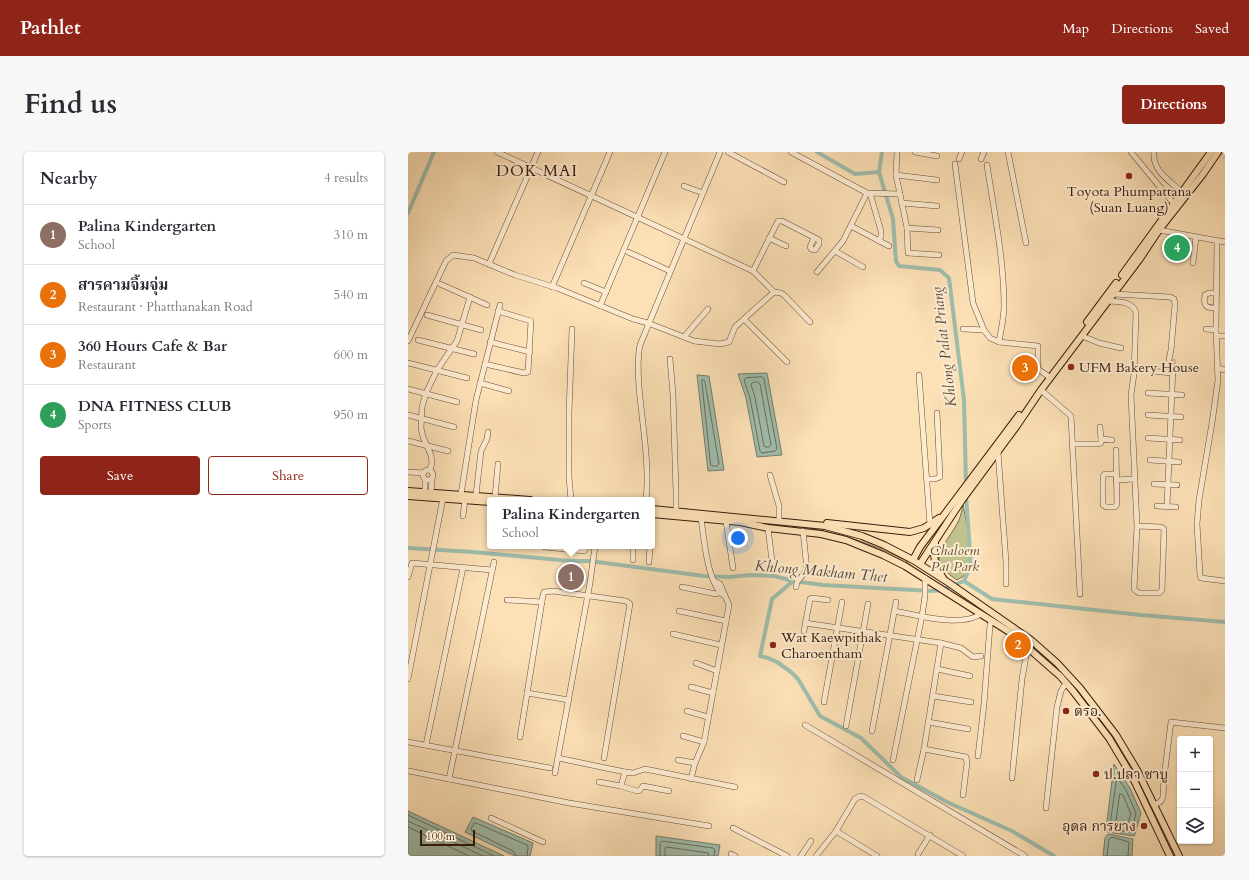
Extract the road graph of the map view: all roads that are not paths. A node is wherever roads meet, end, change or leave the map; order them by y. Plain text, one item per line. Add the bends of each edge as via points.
1 (497, 152) edge
2 (538, 152) edge
3 (610, 152) edge
4 (664, 152) edge
5 (720, 152) edge
6 (728, 152) edge
7 (791, 152) edge
8 (897, 152) edge
9 (914, 152) edge
10 (962, 152) edge
11 (984, 152) edge
12 (1008, 152) edge
13 (1131, 152) edge
14 (1154, 152) edge
15 (1211, 152) edge
16 (1218, 152) edge
17 (937, 156) dead end
18 (981, 159) dead end
19 (987, 165) dead end
20 (531, 168) junction
21 (896, 175) junction
22 (937, 180) dead end
23 (784, 182) dead end
24 (684, 186) dead end
25 (1182, 192) junction
26 (702, 193) junction
27 (870, 193) junction
28 (898, 194) junction
29 (591, 196) junction
30 (902, 203) junction
31 (1174, 204) junction
32 (937, 206) dead end
33 (638, 218) junction
34 (851, 228) junction
35 (907, 228) junction
36 (938, 230) dead end
37 (1159, 230) junction
38 (1196, 237) junction
39 (769, 238) junction
40 (814, 238) dead end
41 (683, 239) junction
42 (879, 241) junction
43 (1217, 241) junction
44 (1225, 242) edge
45 (1026, 243) dead end
46 (786, 246) dead end
47 (889, 246) dead end
48 (835, 251) junction
49 (628, 252) dead end
50 (939, 255) dead end
51 (1193, 263) dead end
52 (489, 264) junction
53 (863, 267) dead end
54 (670, 271) junction
55 (753, 271) junction
56 (817, 272) dead end
57 (584, 283) dead end
58 (440, 284) dead end
59 (552, 287) junction
60 (606, 292) junction
61 (774, 292) junction
62 (1217, 293) junction
63 (1113, 294) junction
64 (470, 297) junction
65 (1108, 301) junction
66 (487, 305) dead end
67 (500, 305) dead end
68 (600, 306) junction
69 (1216, 308) junction
70 (708, 309) dead end
71 (498, 311) junction
72 (427, 315) dead end
73 (744, 319) junction
74 (810, 322) dead end
75 (648, 324) junction
76 (462, 326) junction
77 (572, 329) dead end
78 (963, 329) dead end
79 (1206, 329) dead end
80 (481, 330) dead end
81 (984, 330) junction
82 (1216, 333) junction
83 (1082, 336) junction
84 (1225, 336) edge
85 (684, 337) junction
86 (418, 340) dead end
87 (408, 341) edge
88 (490, 342) junction
89 (999, 342) junction
90 (1122, 348) dead end
91 (452, 349) junction
92 (530, 352) junction
93 (474, 354) dead end
94 (670, 359) dead end
95 (1171, 359) tunnel mouth
96 (787, 362) dead end
97 (408, 363) edge
98 (485, 364) junction
99 (1218, 368) junction
100 (437, 370) junction
101 (1225, 370) edge
102 (1149, 371) dead end
103 (919, 375) dead end
104 (1048, 376) junction
105 (467, 378) dead end
106 (480, 383) junction
107 (408, 388) edge
108 (1041, 390) junction
109 (509, 391) dead end
110 (426, 393) junction
111 (1148, 393) dead end
112 (1172, 394) junction
113 (1182, 395) dead end
114 (457, 402) dead end
115 (937, 413) dead end
116 (408, 415) edge
117 (1148, 416) dead end
118 (1171, 417) junction
119 (1181, 417) dead end
120 (420, 418) junction
121 (454, 427) dead end
122 (1100, 427) dead end
123 (488, 432) dead end
124 (1148, 438) dead end
125 (1101, 439) junction
126 (1170, 439) junction
127 (408, 440) edge
128 (1112, 440) dead end
129 (1180, 440) dead end
130 (1072, 444) junction
131 (428, 446) junction
132 (1116, 450) dead end
133 (448, 451) dead end
134 (998, 452) junction
135 (1150, 460) dead end
136 (1169, 461) junction
137 (1179, 462) dead end
138 (498, 464) dead end
139 (430, 470) junction
140 (408, 472) edge
141 (1116, 474) junction
142 (770, 475) dead end
143 (424, 476) junction
144 (432, 478) junction
145 (927, 479) junction
146 (1134, 479) junction
147 (974, 480) junction
148 (1116, 480) junction
149 (1154, 484) dead end
150 (1168, 484) junction
151 (1177, 485) dead end
152 (408, 491) edge
153 (428, 494) junction
154 (476, 495) junction
155 (408, 496) edge
156 (463, 497) junction
157 (492, 497) edge
158 (571, 497) edge
159 (646, 497) edge
160 (443, 498) junction
161 (487, 498) edge
162 (487, 499) edge
163 (1157, 506) dead end
164 (1167, 506) junction
165 (1176, 507) dead end
166 (655, 509) edge
167 (676, 511) junction
168 (946, 512) junction
169 (655, 514) edge
170 (463, 516) dead end
171 (701, 518) junction
172 (779, 520) junction
173 (726, 521) junction
174 (809, 523) junction
175 (930, 525) junction
176 (1137, 526) junction
177 (768, 528) junction
178 (803, 531) junction
179 (936, 540) junction
180 (564, 549) edge
181 (585, 549) edge
182 (595, 549) edge
183 (633, 549) edge
184 (650, 549) edge
185 (633, 560) dead end
186 (772, 560) dead end
187 (494, 562) dead end
188 (649, 562) dead end
189 (916, 563) junction
190 (430, 564) junction
191 (905, 566) junction
192 (462, 568) junction
193 (733, 568) dead end
194 (492, 570) junction
195 (408, 577) edge
196 (925, 578) junction
197 (947, 581) junction
198 (1225, 581) edge
199 (1006, 584) dead end
200 (682, 587) dead end
201 (796, 587) dead end
202 (721, 592) junction
203 (1080, 594) dead end
204 (588, 596) junction
205 (507, 600) dead end
206 (828, 600) dead end
207 (542, 602) junction
208 (842, 602) dead end
209 (896, 602) dead end
210 (868, 604) dead end
211 (678, 611) dead end
212 (894, 611) junction
213 (981, 614) junction
214 (922, 616) junction
215 (726, 621) junction
216 (992, 621) junction
217 (805, 623) junction
218 (838, 628) junction
219 (804, 631) dead end
220 (863, 632) junction
221 (673, 634) dead end
222 (890, 635) junction
223 (918, 640) junction
224 (941, 644) junction
225 (721, 645) junction
226 (1029, 648) junction
227 (981, 656) dead end
228 (696, 662) dead end
229 (937, 669) junction
230 (717, 671) junction
231 (970, 676) dead end
232 (408, 679) edge
233 (1066, 683) junction
234 (691, 687) dead end
235 (527, 693) junction
236 (713, 693) junction
237 (933, 696) junction
238 (569, 700) junction
239 (824, 702) dead end
240 (971, 702) dead end
241 (687, 711) dead end
242 (708, 717) junction
243 (928, 722) junction
244 (805, 725) dead end
245 (846, 726) dead end
246 (1225, 728) edge
247 (872, 730) dead end
248 (968, 730) dead end
249 (683, 736) dead end
250 (520, 737) dead end
251 (408, 742) edge
252 (704, 742) junction
253 (426, 745) junction
254 (924, 749) junction
255 (455, 750) junction
256 (978, 756) dead end
257 (558, 758) junction
258 (604, 758) dead end
259 (678, 760) dead end
260 (893, 760) dead end
261 (695, 763) junction
262 (550, 768) dead end
263 (409, 772) dead end
264 (625, 772) junction
265 (555, 773) dead end
266 (1012, 778) dead end
267 (449, 779) junction
268 (691, 779) junction
269 (917, 780) dead end
270 (599, 782) dead end
271 (621, 786) junction
272 (735, 787) dead end
273 (669, 791) dead end
274 (963, 795) dead end
275 (1154, 805) junction
276 (1046, 808) dead end
277 (491, 818) dead end
278 (709, 826) dead end
279 (733, 828) dead end
280 (836, 831) junction
281 (930, 835) junction
282 (811, 841) dead end
283 (544, 842) dead end
284 (918, 854) dead end
285 (787, 856) edge
286 (801, 856) edge
287 (816, 856) edge
288 (877, 856) edge
289 (963, 856) edge
290 (1025, 856) edge
291 (1170, 856) edge
292 (1179, 856) edge

1 - 20 street
2 - 20 street
3 - 29 street
4 - 33 street
5 - 26 street
6 - 23 street
7 - 27 street
8 - 21 street
9 - 17 street
10 - 81 street via 957,162 974,303
11 - 18 street
12 - 45 street
13 - 31 street
14 - 25 street via 1153,158 1160,172
15 - 25 main road
16 - 37 main road
19 - 89 street via 1002,278 1004,311
20 - 29 street
20 - 52 street
21 - 22 street
21 - 28 street
24 - 26 street
25 - 31 main road
26 - 41 street
27 - 28 street
27 - 34 street
27 - 42 street via 881,231
28 - 30 street
29 - 33 street
29 - 59 street
30 - 32 street
30 - 35 street
31 - 104 main road
33 - 41 street
33 - 60 street
34 - 42 street
34 - 48 street
35 - 36 street
35 - 50 street via 908,253
37 - 38 street
37 - 63 main road
38 - 43 street
38 - 51 street
39 - 40 street via 776,222 779,221
39 - 46 street
39 - 55 street
41 - 54 street
41 - 55 street
42 - 47 street
43 - 44 street
43 - 62 street
48 - 53 street
48 - 56 street
49 - 54 street
52 - 59 street
52 - 87 street via 465,256 450,257
54 - 75 street
55 - 61 street
57 - 60 street
58 - 64 street
59 - 68 street
60 - 68 street
61 - 73 street
61 - 74 street via 784,295
62 - 69 street
62 - 69 street via 1205,295 1204,301 1206,306
63 - 65 main road
63 - 95 street via 1174,299
64 - 66 street
64 - 76 street
65 - 83 main road
65 - 146 street via 1131,304 1136,313 1131,395
67 - 71 street
68 - 75 street
69 - 82 street
70 - 85 street
71 - 88 street
71 - 92 street via 531,321
72 - 76 street
73 - 85 street via 735,327 729,342 712,344
73 - 96 street
75 - 85 street
75 - 159 street via 640,345 638,360
76 - 80 street
76 - 91 street
77 - 158 street via 569,412
78 - 81 street
79 - 82 street
81 - 89 street via 990,338
82 - 84 street
82 - 99 street
83 - 90 street
83 - 108 main road
86 - 91 street
88 - 92 street
88 - 98 street
89 - 104 street via 1038,346 1038,369
91 - 93 street
91 - 100 street
92 - 98 street via 526,374
94 - 167 street
97 - 100 street
98 - 106 street
99 - 101 street
99 - 198 street via 1197,524 1201,578
100 - 105 street
100 - 110 street
102 - 112 street via 1172,369
103 - 145 street
104 - 147 main road
106 - 109 street
106 - 156 street
107 - 110 street
108 - 130 street via 1071,416
108 - 134 main road
110 - 114 street
110 - 120 street
111 - 112 street
112 - 113 street
112 - 118 street
115 - 145 street via 940,478
116 - 120 street
117 - 118 street
118 - 119 street
118 - 126 street
120 - 121 street
120 - 131 street via 422,433
122 - 125 street
123 - 154 street via 480,451
124 - 126 street
125 - 128 street
125 - 130 street via 1101,443 1098,444
126 - 129 street
126 - 136 street
127 - 131 street
130 - 203 street
131 - 133 street
131 - 139 street via 432,463
132 - 141 street
134 - 147 main road
134 - 199 street
135 - 136 street
136 - 137 street
136 - 150 street
138 - 157 street
139 - 143 street via 426,470
139 - 144 street via 433,472
140 - 143 street
141 - 148 street
141 - 148 street via 1103,476 1103,505 1106,507 1116,506
142 - 172 street via 779,506
143 - 144 street via 429,480
143 - 153 street
144 - 153 street
145 - 175 street
146 - 148 street
146 - 176 street
147 - 168 main road
147 - 179 main road
149 - 150 street
150 - 151 street
150 - 164 street
152 - 153 main road
153 - 155 main road
153 - 156 main road
153 - 160 main road
154 - 156 main road
154 - 161 main road
156 - 160 main road
156 - 162 main road
156 - 170 street
160 - 190 street
163 - 164 street
164 - 165 street
166 - 167 main road
167 - 172 main road
168 - 175 main road
168 - 189 main road via 916,552
169 - 171 main road
171 - 173 main road
171 - 202 street via 711,571 716,587
172 - 174 main road
173 - 177 main road
173 - 193 street
174 - 175 main road via 855,525 910,532
174 - 189 main road via 862,536
176 - 176 street via 1134,589 1138,593 1159,593 1162,590 1164,530 1161,527
177 - 178 main road
177 - 186 street
178 - 191 main road via 846,540
178 - 201 street via 808,570 797,582
179 - 189 main road
179 - 197 main road via 935,564
180 - 181 street
182 - 204 street
183 - 185 street
184 - 188 street
187 - 194 street
189 - 191 main road
189 - 196 main road
189 - 197 main road
190 - 192 street
190 - 195 street via 412,563
190 - 232 street
191 - 196 main road
192 - 194 street
192 - 253 street
194 - 255 street
196 - 213 main road
196 - 214 street
197 - 275 main road via 1031,640 1057,663 1116,735
200 - 202 street via 716,594
202 - 215 street via 729,605
204 - 207 street via 547,591
204 - 238 street
204 - 258 street via 626,601 630,604
205 - 207 street
206 - 217 street via 810,599
207 - 235 street
208 - 218 street
209 - 212 street
210 - 220 street
211 - 215 street
212 - 214 street
212 - 222 street
213 - 214 street via 965,620
213 - 216 main road
214 - 223 street
215 - 225 street
216 - 226 main road
216 - 256 street
217 - 218 street
217 - 219 street
218 - 220 street
218 - 239 street
220 - 222 street
220 - 245 street
221 - 225 street
222 - 223 street
222 - 247 street
223 - 224 street
223 - 260 street
224 - 227 street via 961,648 973,657
224 - 229 street
225 - 230 street
226 - 233 main road
226 - 266 street via 1022,679
228 - 230 street
229 - 231 street
229 - 237 street
230 - 236 street
233 - 276 street via 1061,691 1058,707
233 - 291 main road via 1118,752
234 - 236 street
235 - 238 street
235 - 250 street
236 - 242 street
237 - 240 street
237 - 243 street
238 - 257 street
241 - 242 street
242 - 252 street
243 - 248 street
243 - 254 street
244 - 290 street
246 - 275 street via 1171,722 1164,793 1161,801
249 - 252 street
251 - 253 street
252 - 261 street
253 - 255 street
254 - 269 street
254 - 274 street via 966,757
255 - 262 street
255 - 267 street
257 - 264 street
257 - 265 street
259 - 261 street
261 - 268 street
263 - 267 street
264 - 268 street via 645,769
264 - 271 street
267 - 278 street via 569,803
268 - 272 street
270 - 271 street
271 - 273 street via 637,791 643,786
275 - 292 main road
277 - 283 street
279 - 285 street
280 - 281 street via 855,799 860,796
280 - 287 street
280 - 288 street
281 - 284 street
281 - 289 street
282 - 286 street

